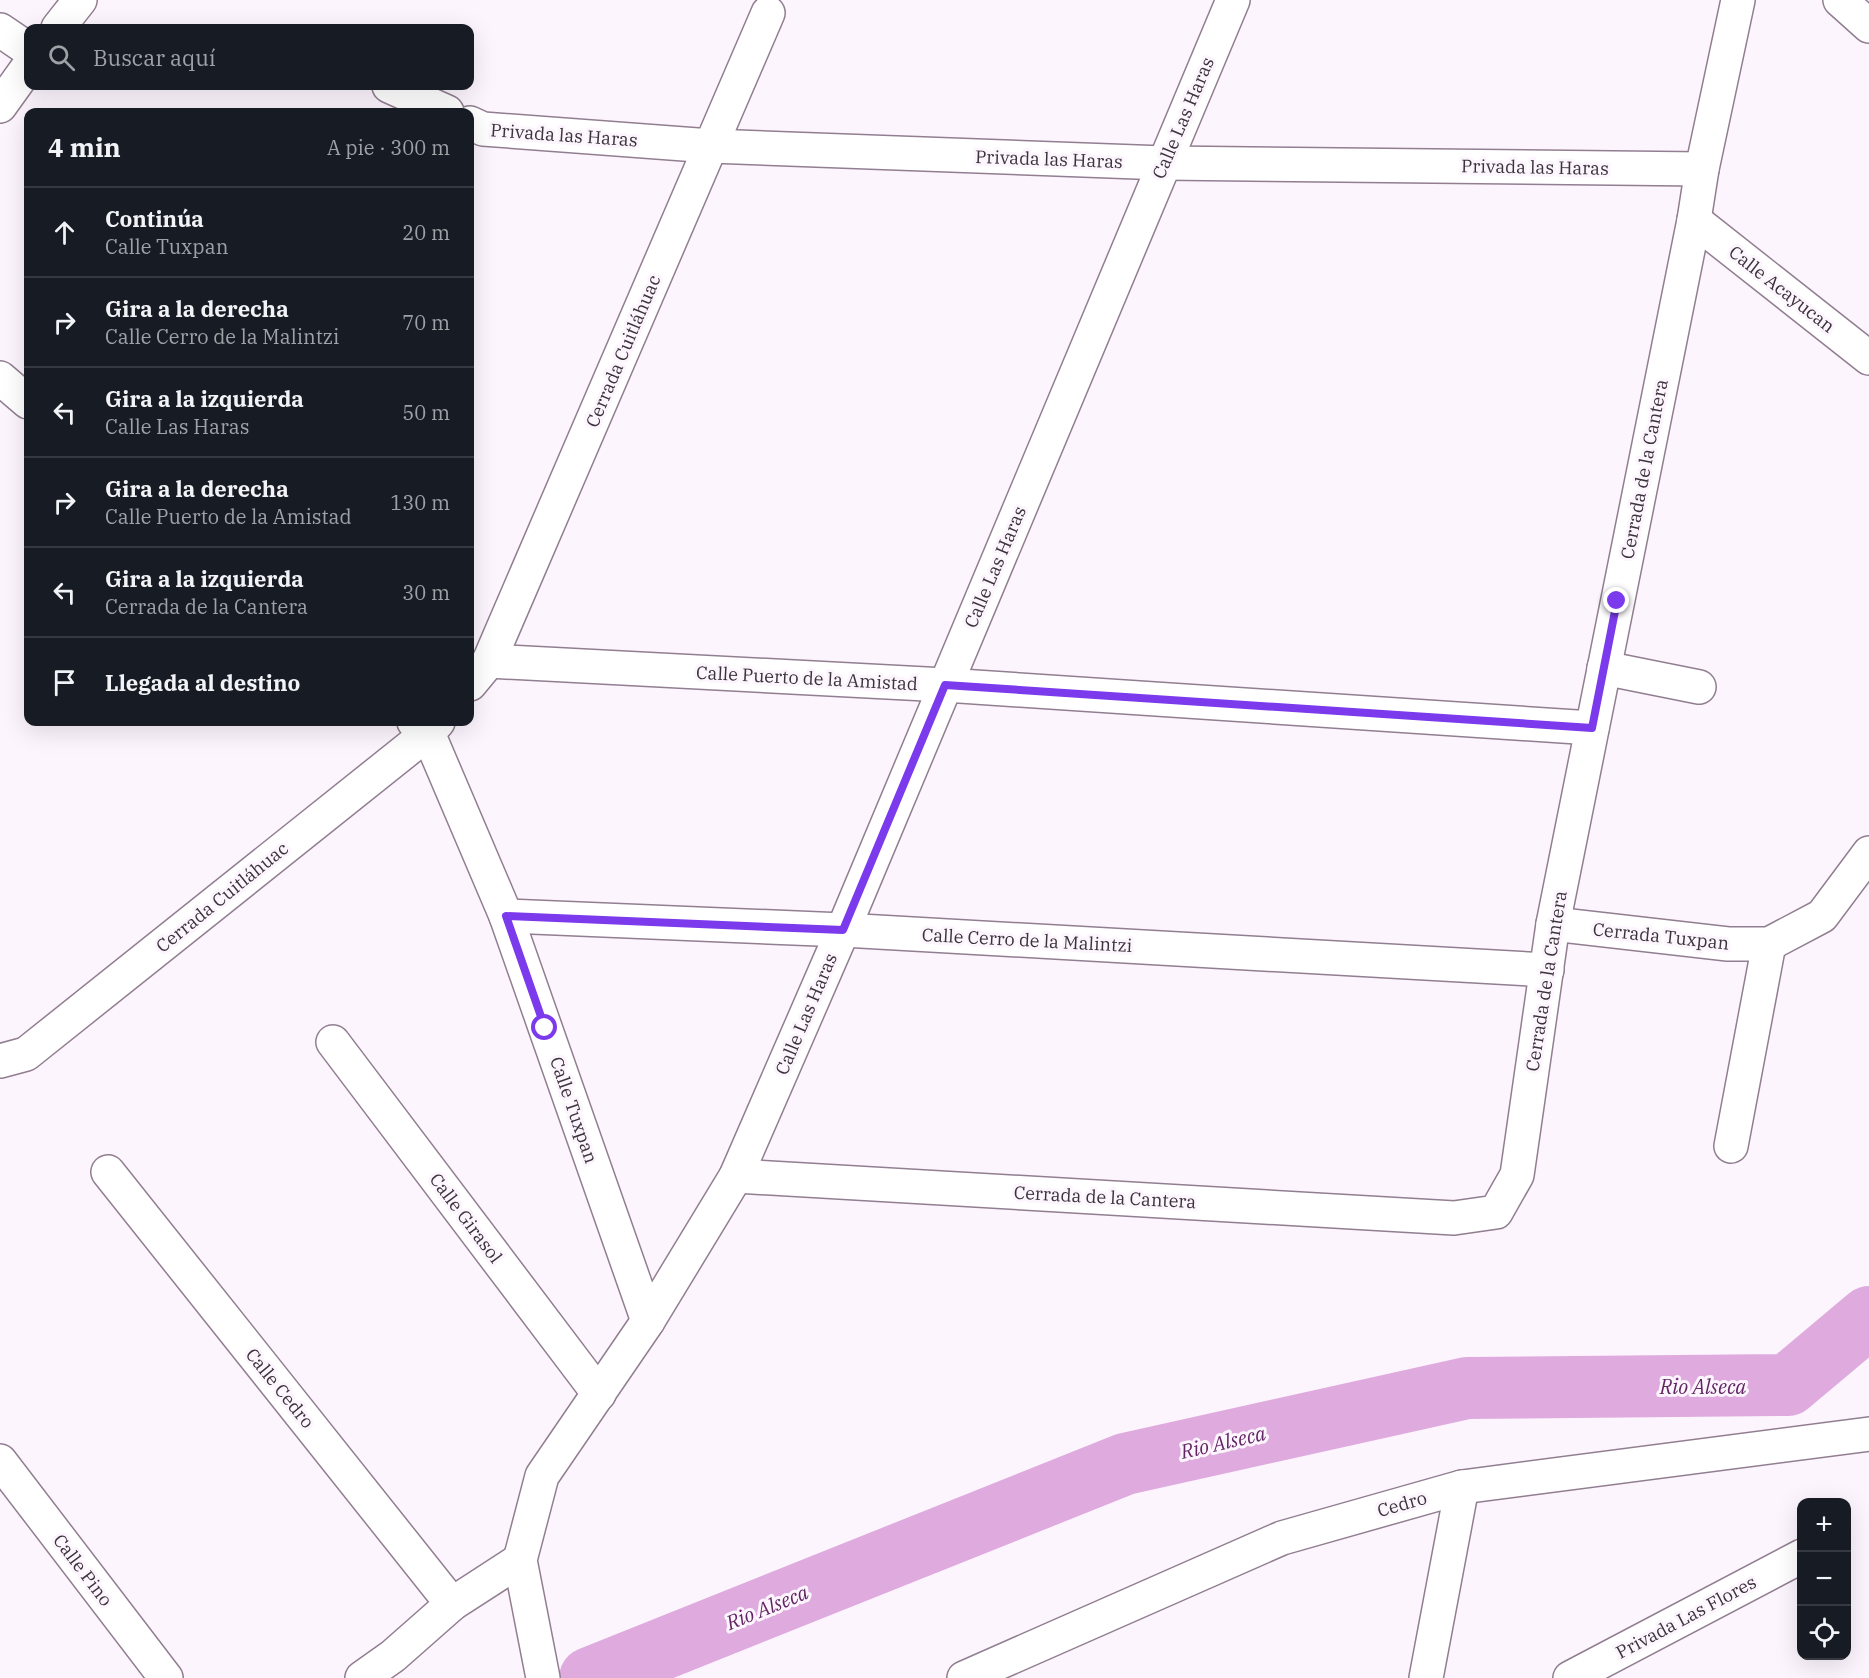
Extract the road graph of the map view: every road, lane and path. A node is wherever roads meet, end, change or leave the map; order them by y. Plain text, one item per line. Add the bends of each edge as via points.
1 (80, 0) edge
2 (1233, 0) edge
3 (1738, 0) edge
4 (1840, 0) edge
5 (768, 13) dead end
6 (61, 24) edge
7 (1869, 26) edge
8 (0, 30) edge
9 (24, 47) edge
10 (24, 73) edge
11 (398, 90) edge
12 (0, 106) edge
13 (438, 108) edge
14 (474, 125) edge
15 (711, 146) junction
16 (1164, 164) junction
17 (1702, 169) junction
18 (1694, 220) junction
19 (1869, 358) edge
20 (0, 378) edge
21 (24, 399) edge
22 (1604, 668) junction
23 (479, 672) edge
24 (945, 685) junction
25 (1700, 687) dead end
26 (426, 726) edge
27 (427, 726) edge
28 (1592, 728) junction
29 (1869, 853) edge
30 (506, 916) junction
31 (1553, 924) junction
32 (843, 930) junction
33 (1769, 944) junction
34 (1547, 970) junction
35 (333, 1042) dead end
36 (0, 1061) edge
37 (1731, 1146) dead end
38 (108, 1172) dead end
39 (736, 1176) junction
40 (648, 1321) junction
41 (598, 1394) junction
42 (1869, 1434) edge
43 (0, 1461) edge
44 (1462, 1487) junction
45 (1797, 1559) edge
46 (520, 1560) junction
47 (452, 1604) junction
48 (166, 1678) edge
49 (362, 1678) edge
50 (543, 1678) edge
51 (964, 1678) edge
52 (1426, 1678) edge
53 (1570, 1678) edge

1 - 6 street
2 - 16 street, Calle Las Haras
3 - 17 street, Cerrada de la Cantera
4 - 7 street
5 - 15 street, Cerrada Cuitláhuac
8 - 9 street
10 - 12 street
11 - 13 street
14 - 15 street, Privada las Haras via 483,129
15 - 16 street, Privada las Haras
15 - 23 street, Cerrada Cuitláhuac
16 - 17 street, Privada las Haras
16 - 24 street, Calle Las Haras
17 - 18 street, Cerrada de la Cantera
18 - 19 street, Calle Acayucan
18 - 22 street, Cerrada de la Cantera
20 - 21 street
22 - 25 street
22 - 28 street, Cerrada de la Cantera
23 - 24 street, Calle Puerto de la Amistad
24 - 28 street, Calle Puerto de la Amistad
24 - 32 street, Calle Las Haras
26 - 36 street, Cerrada Cuitláhuac via 26,1054
27 - 30 street, Calle Tuxpan
28 - 31 street, Cerrada de la Cantera
29 - 33 street via 1822,916
30 - 32 street, Calle Cerro de la Malintzi
30 - 40 street, Calle Tuxpan
31 - 33 street, Cerrada Tuxpan via 1728,944
31 - 34 street, Cerrada de la Cantera
32 - 34 street, Calle Cerro de la Malintzi
32 - 39 street, Calle Las Haras
33 - 37 street
34 - 39 street, Cerrada de la Cantera via 1517,1175 1496,1212 1454,1218
35 - 41 street, Calle Girasol
38 - 47 street, Calle Cedro
39 - 40 street, Calle Las Haras
40 - 41 street, Calle Las Haras
41 - 46 street, Calle Las Haras via 542,1476
42 - 44 street, Cedro
43 - 48 street, Calle Pino
44 - 51 street, Cedro via 1282,1538
44 - 52 street
45 - 53 street, Privada Las Flores
46 - 47 street
46 - 50 street, Calle Las Haras
47 - 49 street

